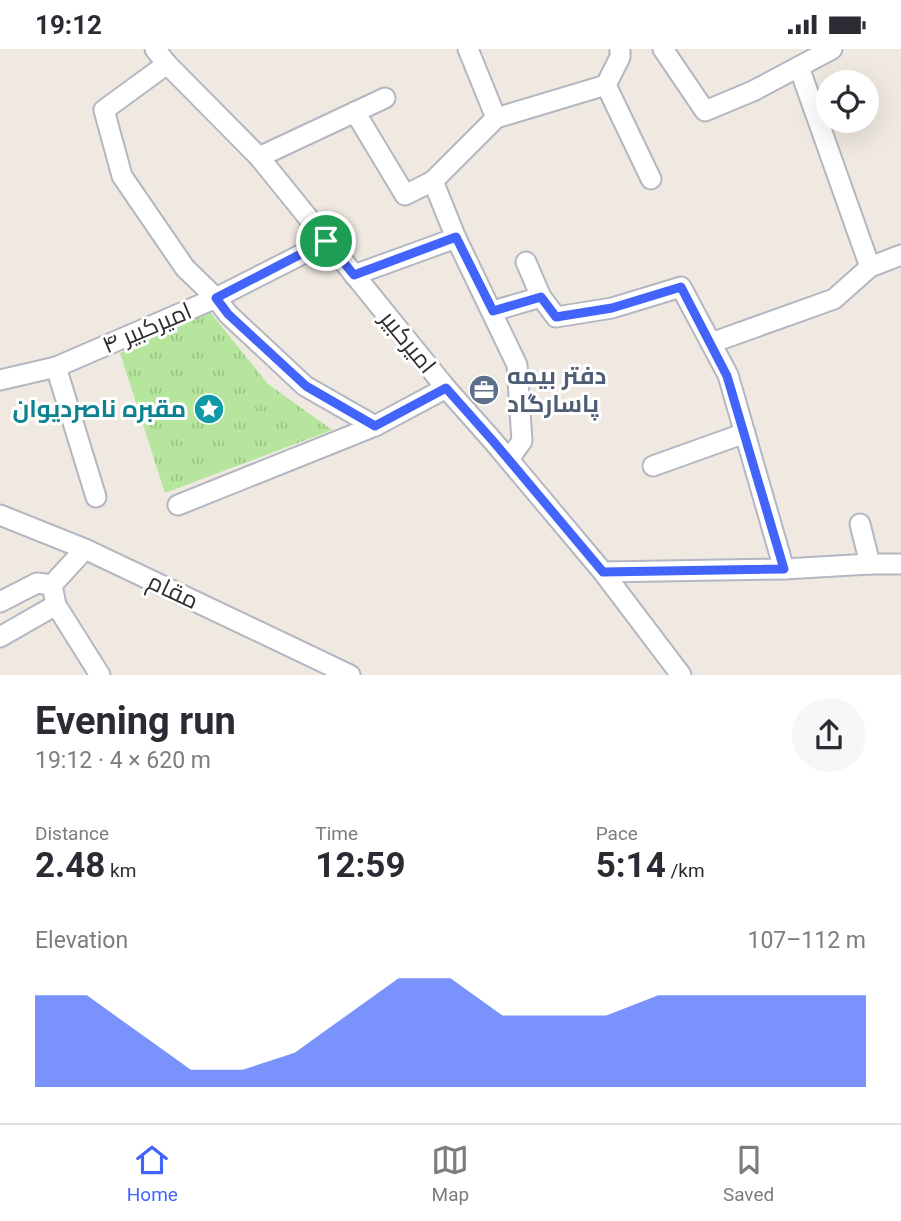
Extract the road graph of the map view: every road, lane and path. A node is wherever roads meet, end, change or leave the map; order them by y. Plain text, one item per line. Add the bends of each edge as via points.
1 (468, 49) edge
2 (620, 49) edge
3 (663, 49) edge
4 (832, 49) edge
5 (161, 57) edge
6 (799, 67) junction
7 (606, 85) junction
8 (385, 98) dead end
9 (355, 112) junction
10 (496, 118) junction
11 (259, 157) junction
12 (651, 179) dead end
13 (433, 181) junction
14 (456, 237) junction
15 (326, 241) junction
16 (901, 255) edge
17 (526, 262) dead end
18 (870, 267) junction
19 (354, 275) junction
20 (541, 297) junction
21 (216, 298) junction
22 (493, 311) junction
23 (711, 342) junction
24 (55, 366) junction
25 (0, 380) edge
26 (446, 388) junction
27 (375, 426) junction
28 (745, 433) junction
29 (509, 459) junction
30 (653, 467) dead end
31 (96, 497) dead end
32 (178, 505) dead end
33 (0, 515) edge
34 (860, 524) dead end
35 (85, 549) junction
36 (870, 564) junction
37 (901, 566) edge
38 (784, 569) junction
39 (603, 572) junction
40 (52, 585) junction
41 (0, 602) edge
42 (56, 605) junction
43 (0, 637) edge
44 (347, 674) edge
45 (100, 675) edge
46 (681, 675) edge

1 - 10 street
2 - 7 street
3 - 6 street via 705,111
4 - 6 street
5 - 11 street, امیرکبیر
5 - 21 street via 104,110 122,176 184,268
6 - 18 street
7 - 10 street
7 - 12 street
8 - 9 street
9 - 11 street
9 - 13 street via 405,195
10 - 13 street
11 - 15 street, امیرکبیر
13 - 14 street
14 - 19 street
14 - 22 street
15 - 19 street, امیرکبیر
15 - 21 street, امیرکبیر ۴
16 - 18 street
17 - 20 street
18 - 23 street via 834,299
19 - 26 street, امیرکبیر
20 - 22 street
20 - 23 street via 556,317 612,308 681,287
21 - 24 street, امیرکبیر ۴
21 - 27 street via 306,386
22 - 29 street via 517,365 522,441
23 - 28 street
24 - 25 street, امیرکبیر ۴
24 - 31 street
26 - 27 street
26 - 29 street, امیرکبیر
27 - 32 street
28 - 30 street
28 - 38 street
29 - 39 street, امیرکبیر
33 - 35 street, مقام
34 - 36 street
35 - 40 street
35 - 44 street, مقام
36 - 37 street
36 - 38 street
38 - 39 street
39 - 46 street, امیرکبیر
40 - 41 street via 37,583
40 - 42 street
42 - 43 street
42 - 45 street

